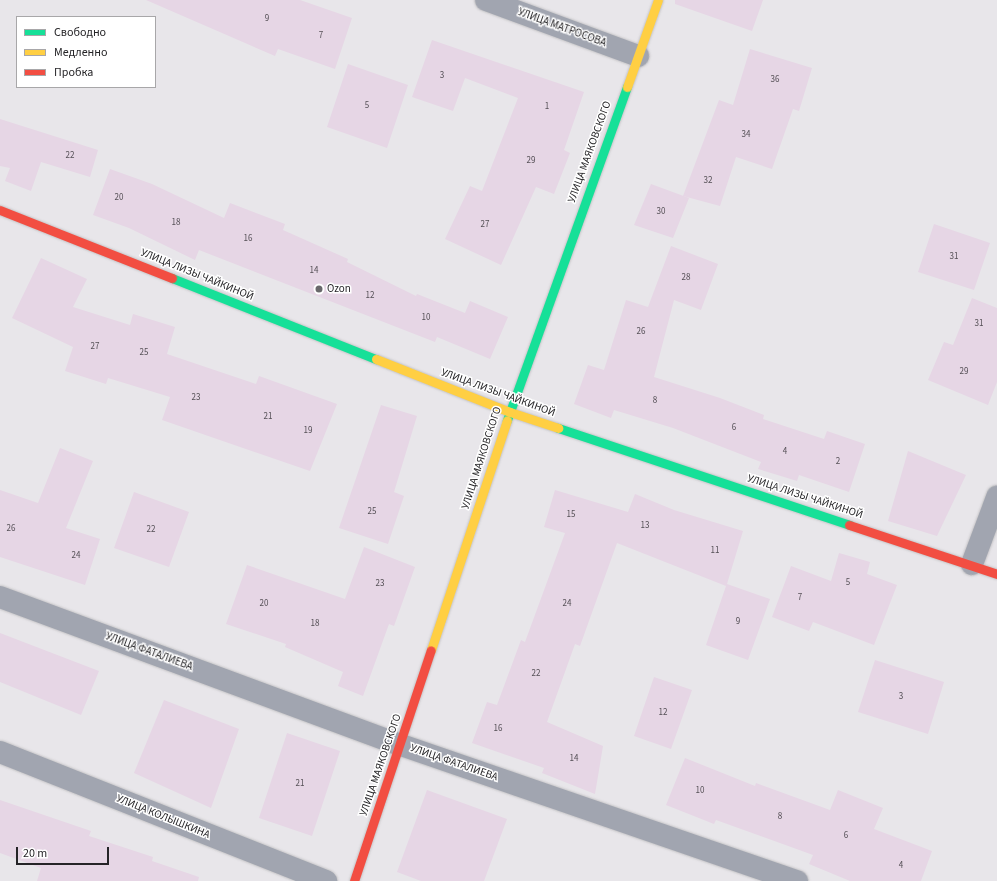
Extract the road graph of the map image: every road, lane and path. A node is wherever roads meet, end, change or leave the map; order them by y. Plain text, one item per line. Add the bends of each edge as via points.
1 (486, 0) edge
2 (658, 0) edge
3 (638, 56) junction
4 (0, 210) edge
5 (510, 412) junction
6 (997, 497) edge
7 (972, 564) junction
8 (997, 574) edge
9 (0, 597) edge
10 (401, 745) junction
11 (0, 752) edge
12 (326, 881) edge
13 (354, 881) edge
14 (797, 881) edge

1 - 3 street, УЛИЦА МАТРОСОВА
2 - 3 street, УЛИЦА МАЯКОВСКОГО
3 - 5 street, УЛИЦА МАЯКОВСКОГО
4 - 5 street, УЛИЦА ЛИЗЫ ЧАЙКИНОЙ
5 - 7 street, УЛИЦА ЛИЗЫ ЧАЙКИНОЙ
5 - 10 street, УЛИЦА МАЯКОВСКОГО
6 - 7 street
7 - 8 street, УЛИЦА ЛИЗЫ ЧАЙКИНОЙ
9 - 10 street, УЛИЦА ФАТАЛИЕВА
10 - 13 street, УЛИЦА МАЯКОВСКОГО
10 - 14 street, УЛИЦА ФАТАЛИЕВА
11 - 12 street, УЛИЦА КОЛЫШКИНА

